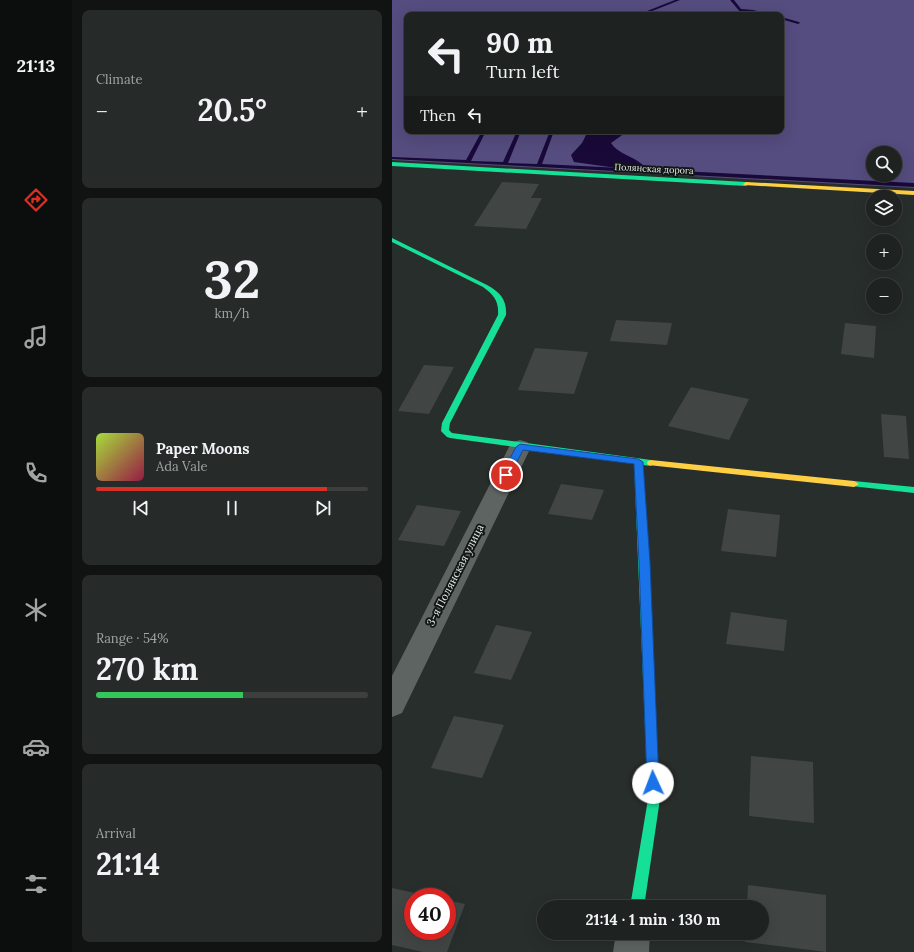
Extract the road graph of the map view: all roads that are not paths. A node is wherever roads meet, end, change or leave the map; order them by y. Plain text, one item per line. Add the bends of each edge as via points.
1 (392, 164) edge
2 (914, 193) edge
3 (392, 240) edge
4 (520, 447) junction
5 (638, 462) junction
6 (914, 490) edge
7 (392, 705) edge
8 (638, 900) edge
9 (632, 940) edge
10 (631, 952) edge

1 - 2 street, Полянская дорога
3 - 4 street via 485,286 503,300 502,315 446,423 445,431 450,435
4 - 5 street
4 - 7 street, 3-я Полянская улица
5 - 6 street
5 - 8 street via 654,799
9 - 10 street

